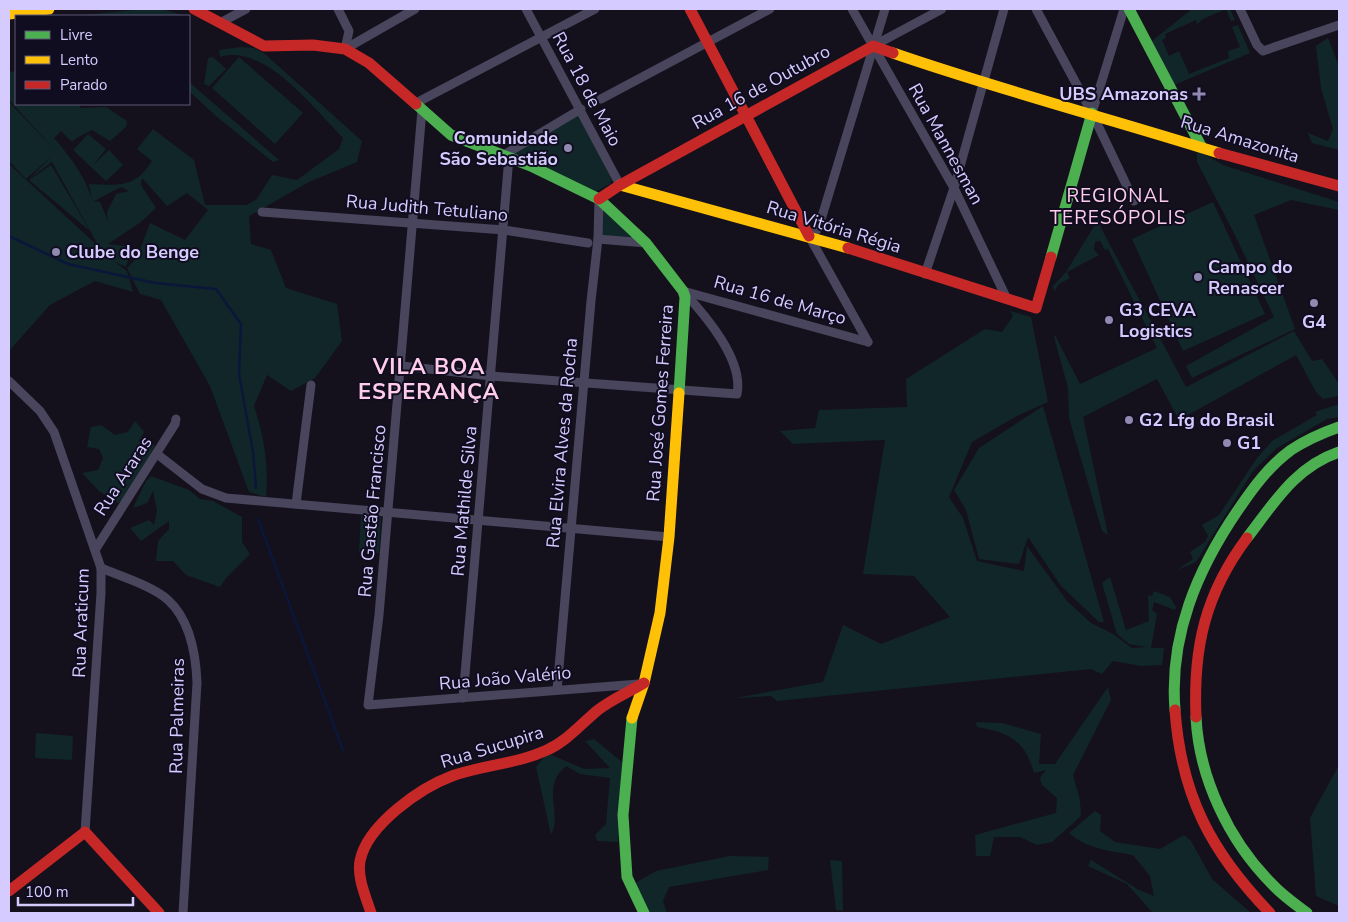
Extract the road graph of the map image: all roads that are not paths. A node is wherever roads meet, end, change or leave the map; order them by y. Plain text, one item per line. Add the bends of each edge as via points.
1 (49, 9) edge
2 (194, 9) edge
3 (246, 9) edge
4 (338, 9) edge
5 (415, 9) edge
6 (526, 9) edge
7 (595, 9) edge
8 (690, 9) edge
9 (770, 9) edge
10 (852, 9) edge
11 (885, 9) edge
12 (942, 9) edge
13 (1004, 9) edge
14 (1036, 9) edge
15 (1124, 9) edge
16 (1129, 9) edge
17 (1240, 9) edge
18 (204, 11) edge
19 (9, 14) edge
20 (220, 23) junction
21 (1339, 26) edge
22 (541, 37) junction
23 (707, 42) junction
24 (873, 46) junction
25 (345, 49) junction
26 (983, 84) junction
27 (601, 99) dead end
28 (419, 106) junction
29 (581, 109) junction
30 (1092, 113) junction
31 (746, 115) junction
32 (1201, 146) junction
33 (506, 157) junction
34 (620, 184) junction
35 (1339, 186) edge
36 (954, 188) junction
37 (599, 199) junction
38 (1134, 201) dead end
39 (262, 212) dead end
40 (412, 222) junction
41 (504, 230) junction
42 (809, 236) junction
43 (598, 240) junction
44 (588, 243) dead end
45 (646, 243) junction
46 (925, 274) junction
47 (683, 291) junction
48 (1006, 297) junction
49 (402, 366) junction
50 (491, 376) junction
51 (9, 381) edge
52 (583, 382) junction
53 (311, 384) dead end
54 (678, 390) junction
55 (176, 419) dead end
56 (1339, 427) edge
57 (1339, 452) edge
58 (158, 454) junction
59 (296, 504) junction
60 (387, 512) junction
61 (479, 520) junction
62 (572, 527) junction
63 (670, 537) junction
64 (95, 550) junction
65 (101, 568) junction
66 (644, 683) junction
67 (557, 690) junction
68 (464, 698) junction
69 (368, 705) joint
70 (85, 832) junction
71 (9, 891) edge
72 (159, 913) edge
73 (183, 913) edge
74 (371, 913) edge
75 (644, 913) edge
76 (1270, 913) edge
77 (1307, 913) edge

1 - 19 street
2 - 18 street, Rua José Gomes Ferreira
3 - 20 street
4 - 25 street via 349,30
5 - 25 street
6 - 22 street, Rua 18 de Maio
7 - 22 street
8 - 23 street
9 - 23 street
10 - 24 street, Rua Mannesman
11 - 24 street
12 - 24 street, Rua 16 de Outubro
13 - 26 street
14 - 30 street
15 - 30 street
16 - 32 street
17 - 21 street via 1263,51
18 - 20 street, Rua José Gomes Ferreira
20 - 25 street, Rua José Gomes Ferreira via 264,46 313,45
22 - 28 street
22 - 29 street, Rua 18 de Maio
23 - 27 street
23 - 31 street
24 - 26 street, Rua Amazonita
24 - 31 street, Rua 16 de Outubro
24 - 36 street, Rua Mannesman
24 - 42 street via 820,222 817,230
25 - 28 street, Rua José Gomes Ferreira via 369,63
26 - 30 street, Rua Amazonita
26 - 36 street
28 - 33 street, Rua José Gomes Ferreira via 451,135
28 - 40 street, Rua Gastão Francisco
29 - 33 street
29 - 34 street, Rua 18 de Maio
30 - 32 street, Rua Amazonita
30 - 38 street
30 - 48 street, Rua Vitória Régia via 1036,308
31 - 34 street, Rua 16 de Outubro
31 - 42 street
32 - 35 street, Rua Amazonita via 1260,166
33 - 37 street, Rua José Gomes Ferreira
33 - 41 street, Rua Mathilde Silva
34 - 37 street, Rua 16 de Outubro
34 - 42 street, Rua Vitória Régia
36 - 46 street
36 - 48 street, Rua Mannesman
37 - 43 street, Rua Elvira Alves da Rocha
37 - 45 street, Rua José Gomes Ferreira
39 - 40 street, Rua Judith Tetuliano
40 - 41 street, Rua Judith Tetuliano
40 - 49 street, Rua Gastão Francisco
41 - 44 street, Rua Judith Tetuliano
41 - 50 street, Rua Mathilde Silva
42 - 46 street, Rua Vitória Régia
42 - 47 street, Rua 16 de Março via 868,342
43 - 45 street
43 - 52 street, Rua Elvira Alves da Rocha
45 - 47 street, Rua José Gomes Ferreira
46 - 48 street, Rua Vitória Régia
47 - 54 street, Rua José Gomes Ferreira via 685,304
47 - 54 street via 699,308 726,348 738,374 737,394
49 - 50 street
49 - 60 street, Rua Gastão Francisco
50 - 52 street
50 - 61 street, Rua Mathilde Silva
51 - 64 street, Rua Araticum via 40,411 54,432
52 - 54 street
52 - 62 street, Rua Elvira Alves da Rocha
53 - 59 street
54 - 63 street, Rua José Gomes Ferreira
55 - 58 street, Rua Araras
56 - 76 street via 1309,437 1268,469 1221,537 1199,576 1179,635 1173,699 1187,783 1201,823 1217,852 1244,889
57 - 77 street via 1315,461 1288,484 1225,571 1205,618 1195,685 1196,723 1203,762 1221,815 1267,882
58 - 59 street via 202,489 226,498
58 - 64 street, Rua Araras
59 - 60 street
60 - 61 street
60 - 69 street, Rua Gastão Francisco
61 - 62 street
61 - 68 street, Rua Mathilde Silva
62 - 63 street
62 - 67 street, Rua Elvira Alves da Rocha
63 - 66 street, Rua José Gomes Ferreira via 660,612
64 - 65 street, Rua Araticum
65 - 70 street, Rua Araticum
65 - 73 street, Rua Palmeiras via 170,601 191,640 197,683
66 - 67 street, Rua João Valério
66 - 74 street, Rua Sucupira via 596,712 566,740 547,750 436,782 390,816 367,841 360,860 361,880
66 - 75 street, Rua José Gomes Ferreira via 633,711 623,815 627,877
67 - 68 street, Rua João Valério
68 - 69 street, Rua João Valério
70 - 71 street
70 - 72 street

